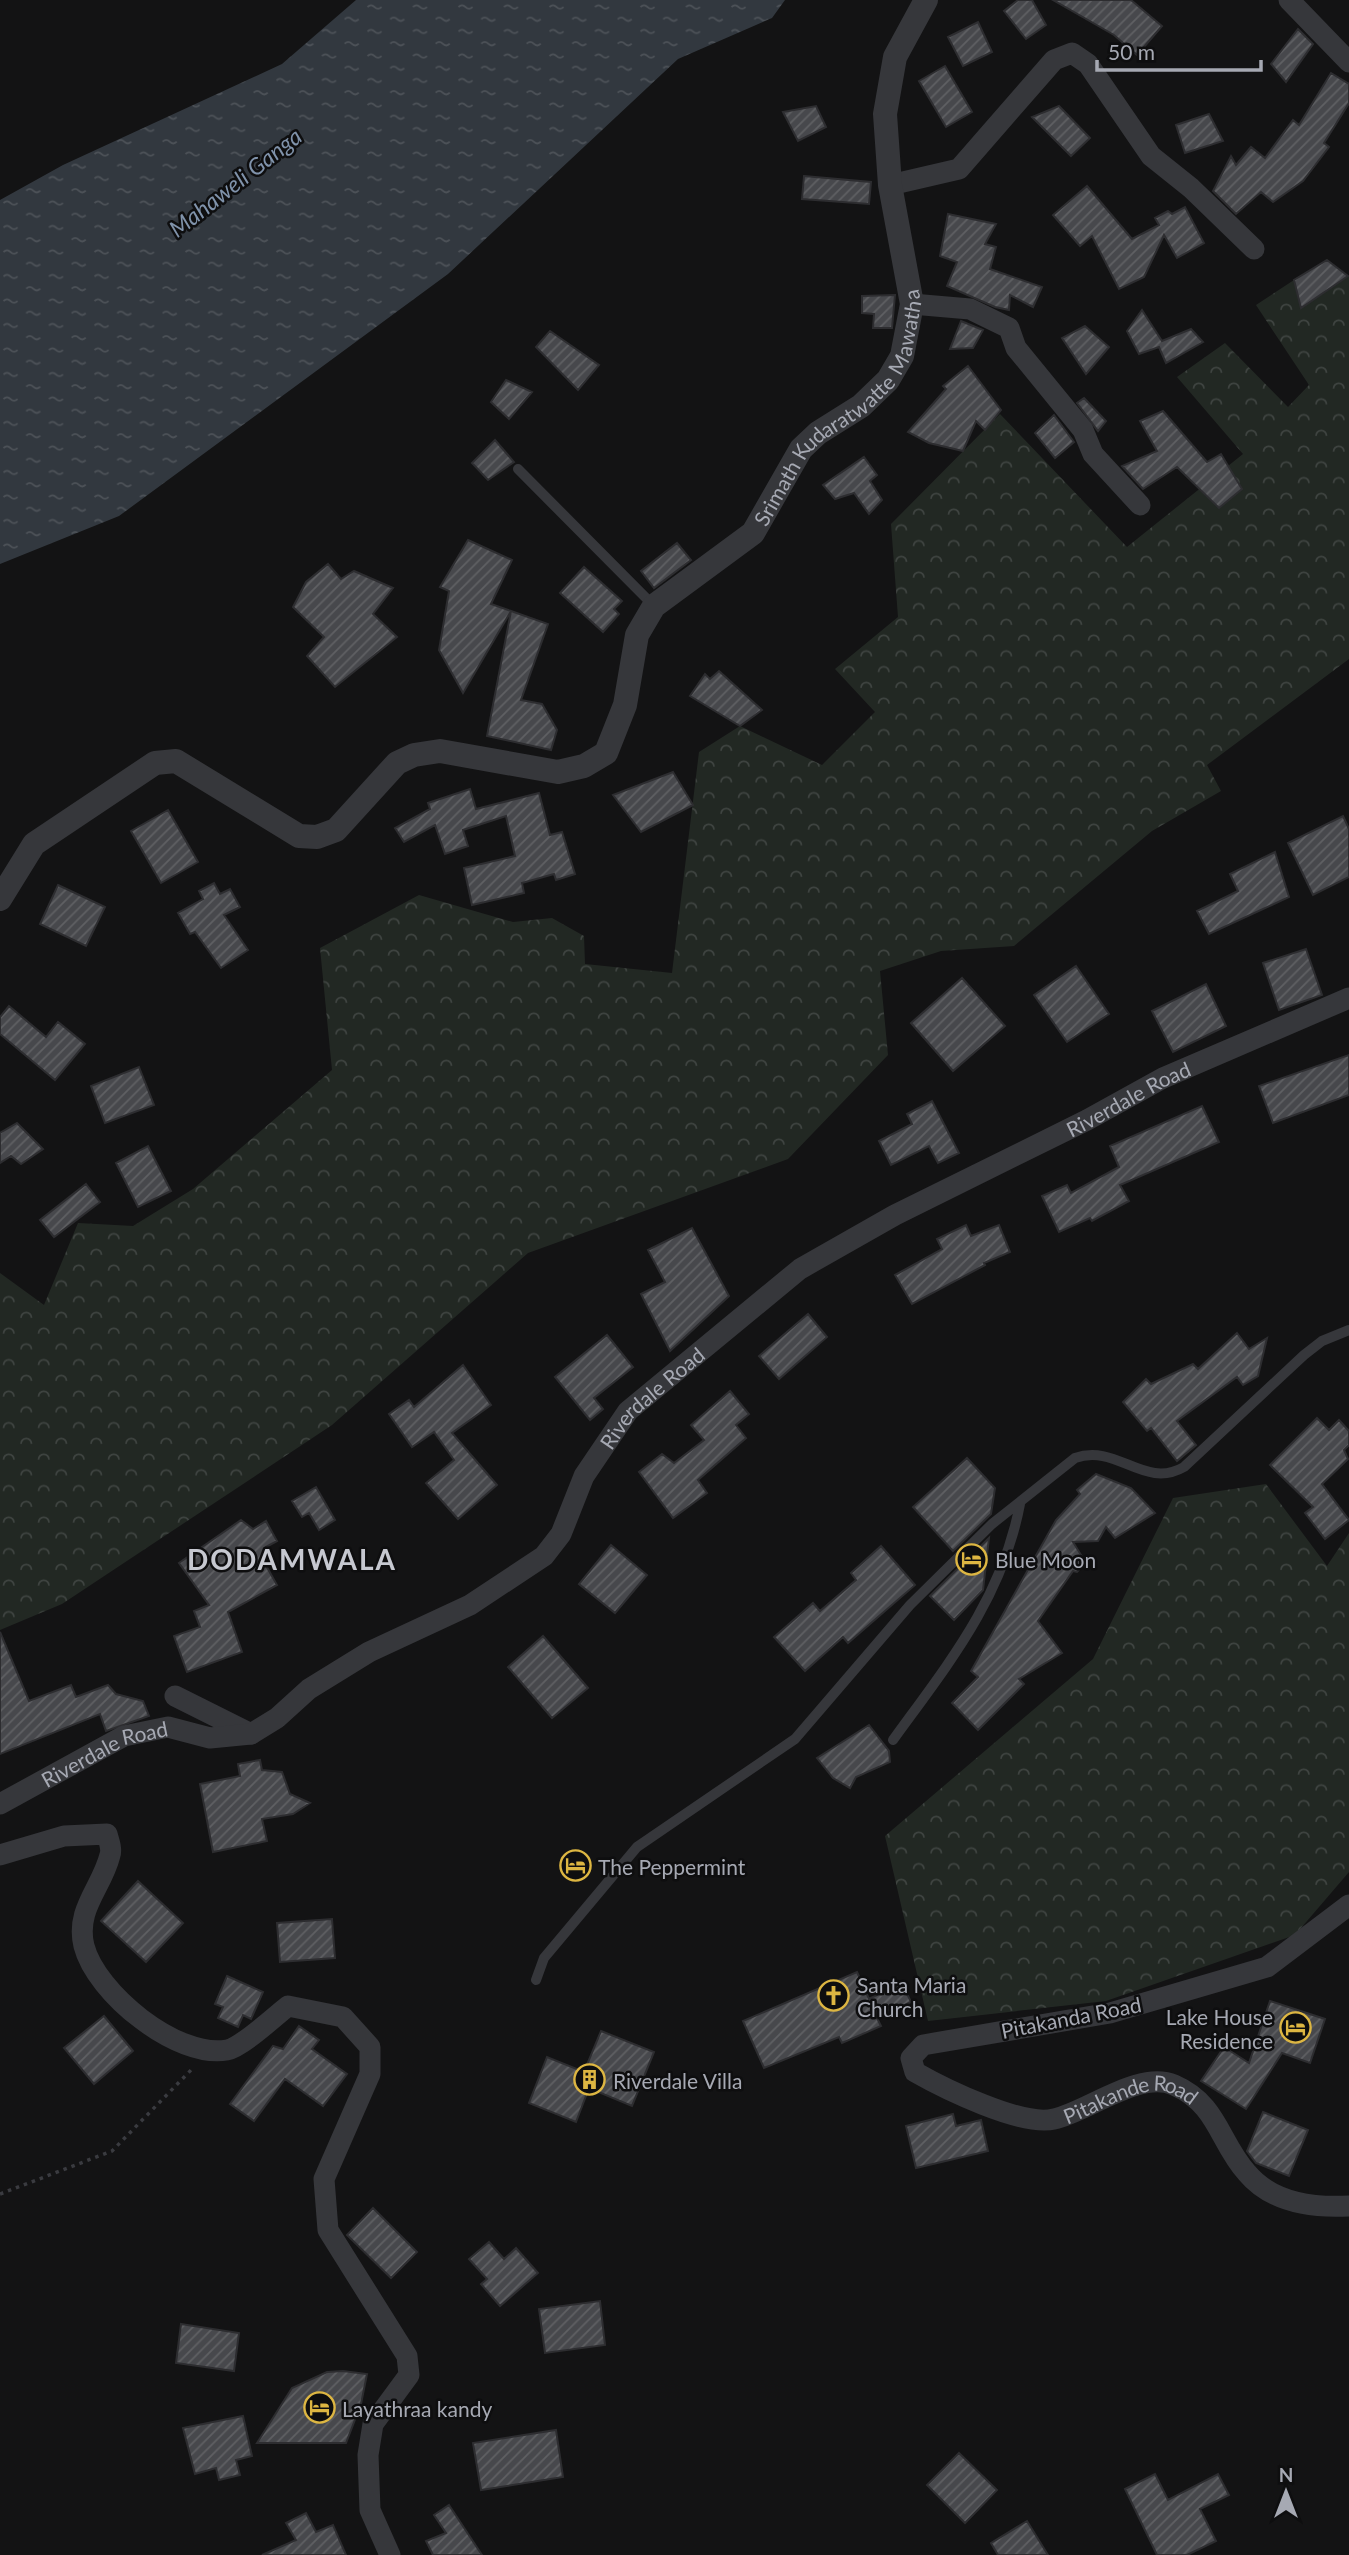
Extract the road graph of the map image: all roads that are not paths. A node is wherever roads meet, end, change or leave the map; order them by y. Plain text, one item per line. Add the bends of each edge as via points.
1 (926, 0) edge
2 (1289, 0) edge
3 (1349, 62) edge
4 (890, 185) junction
5 (1254, 249) dead end
6 (912, 304) junction
7 (518, 469) dead end
8 (1140, 505) dead end
9 (654, 606) junction
10 (0, 899) edge
11 (1349, 998) edge
12 (1349, 1330) edge
13 (1020, 1504) junction
14 (175, 1696) dead end
15 (251, 1734) junction
16 (892, 1740) dead end
17 (0, 1804) edge
18 (0, 1855) edge
19 (1349, 1905) edge
20 (536, 1980) dead end
21 (949, 2092) joint
22 (1349, 2206) edge
23 (390, 2555) edge

1 - 4 street, Srimath Kudaratwatte Mawatha via 895,57 885,114
2 - 3 street
4 - 5 street via 960,169 1054,60 1072,54 1088,64 1151,156
4 - 6 street, Srimath Kudaratwatte Mawatha
6 - 8 street via 970,309 1009,328 1016,348 1083,430 1093,454
6 - 9 street, Srimath Kudaratwatte Mawatha via 902,356 888,380 861,406 801,449 752,533
7 - 9 lane
9 - 10 street, Srimath Kudaratwatte Mawatha via 637,635 625,705 606,753 584,766 558,772 440,751 414,755 397,763 336,830 317,837 299,835 176,761 165,760 34,844
11 - 15 street, Riverdale Road via 1163,1078 895,1215 800,1269 628,1411 584,1475 561,1534 544,1556 470,1605 369,1652 309,1689
12 - 13 lane via 1304,1355 1172,1474 1158,1476 1089,1453 1075,1458
13 - 16 lane via 1004,1567 969,1633
13 - 20 lane via 992,1524 909,1605 795,1739 637,1847 544,1958
14 - 15 street
15 - 17 street, Riverdale Road via 211,1738 168,1727 124,1736
18 - 23 street via 64,1836 107,1834 111,1853 83,1912 84,1946 104,1984 140,2020 179,2041 209,2051 230,2050 288,2006 342,2017 370,2047 370,2074 324,2179 328,2230 407,2356 409,2375 373,2424 368,2455 370,2511
19 - 21 street, Pitakanda Road via 1267,1967 1110,2013 923,2045 911,2058 915,2072
21 - 22 street, Pitakande Road via 1005,2113 1052,2120 1135,2084 1172,2084 1205,2104 1247,2174 1279,2199

